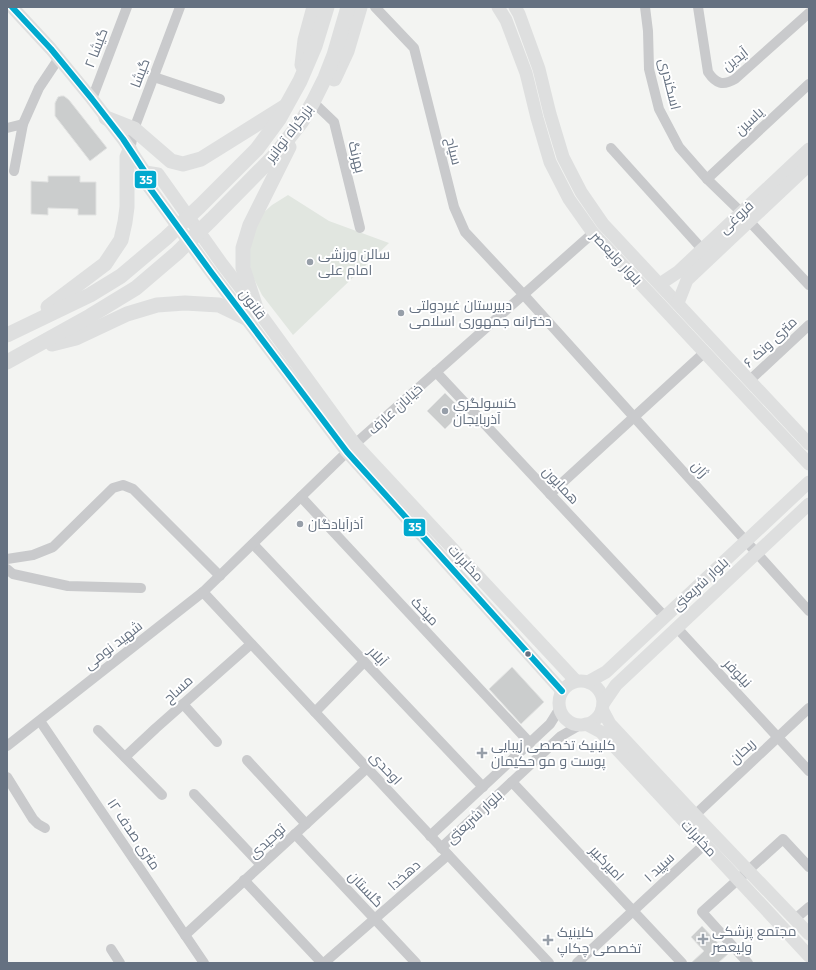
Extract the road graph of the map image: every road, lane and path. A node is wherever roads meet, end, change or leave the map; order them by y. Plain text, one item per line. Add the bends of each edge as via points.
1 (12, 7) edge
2 (127, 7) edge
3 (180, 7) edge
4 (314, 7) edge
5 (327, 7) edge
6 (348, 7) edge
7 (360, 7) edge
8 (375, 7) edge
9 (498, 7) edge
10 (515, 7) edge
11 (645, 7) edge
12 (698, 7) edge
13 (809, 13) edge
14 (529, 41) junction
15 (516, 47) junction
16 (59, 58) junction
17 (154, 77) junction
18 (300, 81) junction
19 (809, 84) edge
20 (92, 99) junction
21 (220, 99) dead end
22 (313, 102) junction
23 (287, 105) junction
24 (106, 118) junction
25 (302, 120) junction
26 (22, 124) junction
27 (7, 128) edge
28 (134, 129) junction
29 (611, 148) dead end
30 (809, 149) edge
31 (130, 150) junction
32 (809, 165) edge
33 (14, 171) dead end
34 (708, 179) junction
35 (745, 217) junction
36 (360, 228) dead end
37 (593, 232) junction
38 (702, 249) junction
39 (660, 284) junction
40 (809, 285) edge
41 (523, 294) junction
42 (678, 303) junction
43 (251, 313) junction
44 (809, 325) edge
45 (24, 326) junction
46 (7, 335) edge
47 (30, 350) junction
48 (705, 352) junction
49 (7, 362) edge
50 (733, 362) junction
51 (436, 372) junction
52 (723, 372) junction
53 (750, 380) junction
54 (634, 417) junction
55 (809, 444) edge
56 (351, 448) junction
57 (809, 464) edge
58 (809, 482) edge
59 (550, 494) junction
60 (300, 497) junction
61 (809, 504) edge
62 (746, 541) junction
63 (253, 544) junction
64 (757, 553) junction
65 (7, 559) edge
66 (7, 569) edge
67 (220, 576) junction
68 (141, 588) dead end
69 (203, 592) junction
70 (809, 611) edge
71 (665, 617) junction
72 (677, 628) junction
73 (251, 644) junction
74 (364, 662) junction
75 (582, 682) junction
76 (562, 691) junction
77 (182, 704) junction
78 (602, 706) junction
79 (560, 708) junction
80 (809, 708) edge
81 (315, 712) junction
82 (40, 720) junction
83 (583, 724) junction
84 (98, 730) dead end
85 (778, 737) junction
86 (217, 742) dead end
87 (530, 743) junction
88 (7, 746) edge
89 (125, 757) junction
90 (247, 760) dead end
91 (366, 768) junction
92 (809, 771) edge
93 (7, 778) edge
94 (512, 782) junction
95 (483, 787) junction
96 (194, 794) dead end
97 (162, 795) dead end
98 (695, 815) junction
99 (306, 824) junction
100 (45, 828) dead end
101 (295, 834) junction
102 (430, 836) junction
103 (705, 844) junction
104 (444, 851) junction
105 (261, 865) junction
106 (809, 867) edge
107 (748, 871) junction
108 (244, 880) junction
109 (738, 880) junction
110 (809, 906) edge
111 (633, 911) junction
112 (375, 919) junction
113 (795, 920) junction
114 (185, 934) junction
115 (809, 934) edge
116 (110, 949) dead end
117 (809, 956) edge
118 (120, 963) edge
119 (204, 963) edge
120 (323, 963) edge
121 (416, 963) edge
122 (549, 963) edge
123 (577, 963) edge
124 (682, 963) edge
125 (748, 963) edge

1 - 16 main road, قانون
2 - 20 street, گیشا ۲
3 - 17 street, گیشا
4 - 18 highway via 305,40
5 - 18 highway, بزرگراه توانیر via 315,46
6 - 22 highway, بزرگراه توانیر via 334,55
7 - 22 highway via 347,51 334,80
8 - 41 street, سیاح via 414,48 454,207 465,232
9 - 15 main road, بلوار ولیعصر
10 - 14 main road, بلوار ولیعصر
11 - 34 street, اسکندری via 649,68 659,109 679,147
12 - 13 street, آیدین via 708,72 712,79 720,83 728,83 735,79
14 - 15 main road
14 - 39 main road, بلوار ولیعصر via 563,157 578,185 603,224
15 - 37 main road, بلوار ولیعصر via 526,73 550,162 570,199
16 - 20 main road, قانون
16 - 26 street via 39,88
17 - 21 street
17 - 28 street, گیشا
18 - 23 highway, بزرگراه توانیر
19 - 34 street, یاسین
20 - 24 main road, قانون
22 - 25 highway, بزرگراه توانیر
22 - 36 street, بهرنگ via 334,122
23 - 28 highway via 201,159 183,164 171,161
23 - 45 highway, بزرگراه توانیر via 280,119 257,149 166,238 121,276
24 - 28 highway
24 - 31 main road, قانون
25 - 43 highway via 250,225 243,248 243,268
25 - 47 highway, بزرگراه توانیر via 276,154 178,253 136,288
26 - 27 street
26 - 33 street
28 - 31 street, گیشا
29 - 38 street
30 - 35 main road, فروغى
31 - 43 main road, قانون via 145,172 158,174 222,264
31 - 45 highway via 127,157 127,207 121,240 105,264
32 - 35 main road, فروغى
34 - 35 street, اسکندری
35 - 38 main road, فروغى
35 - 40 street, اسکندری
35 - 42 main road, فروغى via 687,280
37 - 41 street, خیابان عارف
37 - 48 main road, بلوار ولیعصر
38 - 39 main road, فروغى via 678,272
39 - 42 main road, بلوار ولیعصر
41 - 51 street, خیابان عارف
41 - 54 street, ژان
42 - 50 main road, بلوار ولیعصر
43 - 47 highway via 219,305 157,305 127,314 76,338
43 - 56 main road, قانون
44 - 53 street, ۶ متری ونک
45 - 46 highway
47 - 49 highway
48 - 52 main road, بلوار ولیعصر
48 - 54 street
50 - 52 main road
50 - 53 main road, بلوار ولیعصر
51 - 56 street, خیابان عارف
51 - 59 street, همایون
52 - 57 main road, بلوار ولیعصر
53 - 55 main road, بلوار ولیعصر
54 - 59 street
54 - 62 street, ژان
56 - 60 street, خیابان عارف
56 - 75 main road, مخابرات
56 - 76 main road, مخابرات
58 - 62 main road, بلوار شریعتى
59 - 71 street, همایون
60 - 63 street, خیابان عارف
60 - 87 street, میخک
61 - 64 main road, بلوار شریعتى
62 - 64 street, ژان
62 - 71 main road, بلوار شریعتى
63 - 67 street, خیابان عارف
63 - 74 street, آیلار
64 - 70 street, ژان
64 - 72 main road, بلوار شریعتى
65 - 67 street via 34,555 53,547 113,488 123,485 133,489
66 - 68 street via 13,574 68,586
67 - 69 street, خیابان عارف
69 - 73 street, اوحدی
69 - 82 street, شهید نومی
71 - 75 main road, بلوار شریعتى via 606,672
72 - 78 main road, بلوار شریعتى via 616,685
72 - 85 street, نیلوفر
73 - 77 street, مساح
73 - 81 street, اوحدی
74 - 81 street
74 - 95 street, آیلار
75 - 76 main road via 566,687
75 - 78 main road via 593,684 597,688 602,698
76 - 79 main road
77 - 86 street
77 - 89 street, مساح
78 - 83 main road via 596,719
78 - 98 main road, مخابرات via 610,724
79 - 83 main road via 569,721
79 - 87 street, بلوار شریعتى via 550,724
80 - 85 street, ریحان
81 - 91 street, اوحدی
82 - 88 street, شهید نومی
82 - 114 street, ۱۲ متری صدف
83 - 94 street, بلوار شریعتى via 561,736
83 - 103 main road, مخابرات via 601,732
84 - 89 street
85 - 92 street, نیلوفر
85 - 98 street, ریحان
87 - 95 street, بلوار شریعتى
89 - 97 street
90 - 99 street
91 - 99 street, توحیدی
91 - 102 street, اوحدی
93 - 100 street via 33,819
94 - 104 street, بلوار شریعتى
94 - 111 street, امیرکبیر
95 - 102 street, بلوار شریعتى
96 - 105 street
98 - 107 main road, مخابرات
99 - 101 street, توحیدی
101 - 105 street, توحیدی
101 - 112 street, گلستان
102 - 104 street, اوحدی
103 - 109 main road, مخابرات
103 - 111 street, سپید ۱
104 - 112 street, دهخدا
104 - 122 street, اوحدی
105 - 108 street, توحیدی
106 - 107 street via 783,839
107 - 109 street
107 - 113 main road, مخابرات
108 - 114 street, توحیدی
108 - 120 street
109 - 117 main road, مخابرات
109 - 125 street via 702,912
110 - 113 street
111 - 123 street, سپید ۱
111 - 124 street, امیرکبیر
112 - 120 street, دهخدا
112 - 121 street, گلستان
113 - 115 main road, مخابرات
114 - 119 street, ۱۲ متری صدف
116 - 118 street

